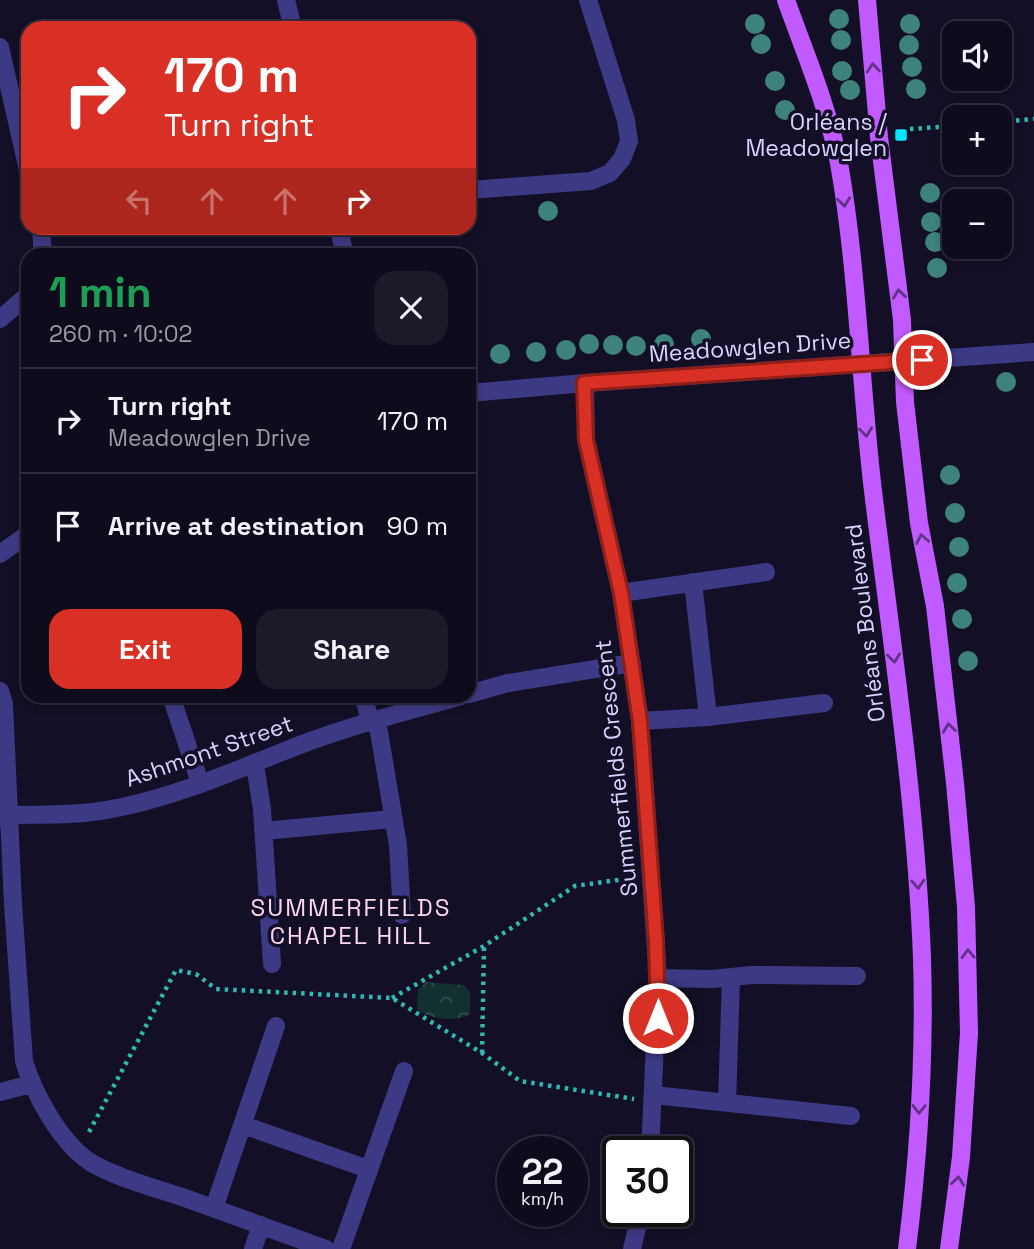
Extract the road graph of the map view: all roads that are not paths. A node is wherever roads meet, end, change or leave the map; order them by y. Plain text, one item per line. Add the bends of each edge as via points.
1 (286, 0) edge
2 (588, 0) edge
3 (786, 0) edge
4 (867, 0) edge
5 (291, 21) edge
6 (0, 47) edge
7 (21, 139) edge
8 (476, 189) edge
9 (21, 301) edge
10 (0, 319) edge
11 (1034, 352) edge
12 (903, 362) junction
13 (863, 364) junction
14 (584, 383) junction
15 (476, 392) edge
16 (21, 539) edge
17 (0, 554) edge
18 (766, 572) dead end
19 (693, 582) junction
20 (621, 593) junction
21 (632, 663) junction
22 (0, 691) edge
23 (476, 692) edge
24 (174, 703) edge
25 (366, 703) edge
26 (437, 703) edge
27 (824, 703) dead end
28 (708, 716) junction
29 (374, 721) junction
30 (640, 721) junction
31 (255, 765) junction
32 (200, 783) junction
33 (4, 816) edge
34 (392, 819) junction
35 (264, 831) junction
36 (402, 915) dead end
37 (272, 964) dead end
38 (857, 976) dead end
39 (658, 978) junction
40 (731, 978) junction
41 (276, 1026) dead end
42 (404, 1070) dead end
43 (31, 1084) junction
44 (0, 1092) edge
45 (654, 1099) junction
46 (727, 1102) junction
47 (851, 1116) dead end
48 (243, 1125) junction
49 (651, 1136) edge
50 (368, 1169) junction
51 (214, 1208) junction
52 (261, 1225) junction
53 (638, 1227) edge
54 (253, 1249) edge
55 (326, 1249) edge
56 (341, 1249) edge
57 (632, 1249) edge
58 (907, 1249) edge
59 (949, 1249) edge

1 - 5 street
2 - 8 street via 626,120 629,141 622,159 610,173 591,181
3 -> 13 main road, Orléans Boulevard via 839,163
12 -> 4 main road
6 - 7 street
9 - 10 street
11 - 12 street, Meadowglen Drive
12 - 13 street, Meadowglen Drive
59 -> 12 main road via 961,1157 969,1032 966,907 935,606 919,523
13 - 14 street, Meadowglen Drive
13 -> 58 main road, Orléans Boulevard via 863,406 912,812 922,956 919,1139
14 - 15 street, Meadowglen Drive
14 - 20 street, Summerfields Crescent via 586,440
16 - 17 street
18 - 19 street
19 - 20 street
19 - 28 street
20 - 21 street, Summerfields Crescent
21 - 23 street
21 - 30 street, Summerfields Crescent
22 - 33 street via 4,704
24 - 32 street
25 - 29 street
26 - 29 street, Ashmont Street
27 - 28 street
28 - 30 street
29 - 31 street, Ashmont Street
29 - 34 street
30 - 39 street, Summerfields Crescent
31 - 32 street, Ashmont Street
31 - 35 street
32 - 33 street, Ashmont Street via 152,801 100,811
33 - 43 street via 24,1061
34 - 35 street
34 - 36 street
35 - 37 street
38 - 40 street
39 - 40 street
39 - 45 street, Summerfields Crescent
40 - 46 street
41 - 48 street
42 - 50 street
43 - 44 street
43 - 51 street via 46,1113 91,1162
45 - 46 street
45 - 49 street, Summerfields Crescent
46 - 47 street
48 - 50 street
48 - 51 street
50 - 56 street
51 - 52 street
52 - 54 street
52 - 55 street
53 - 57 street

